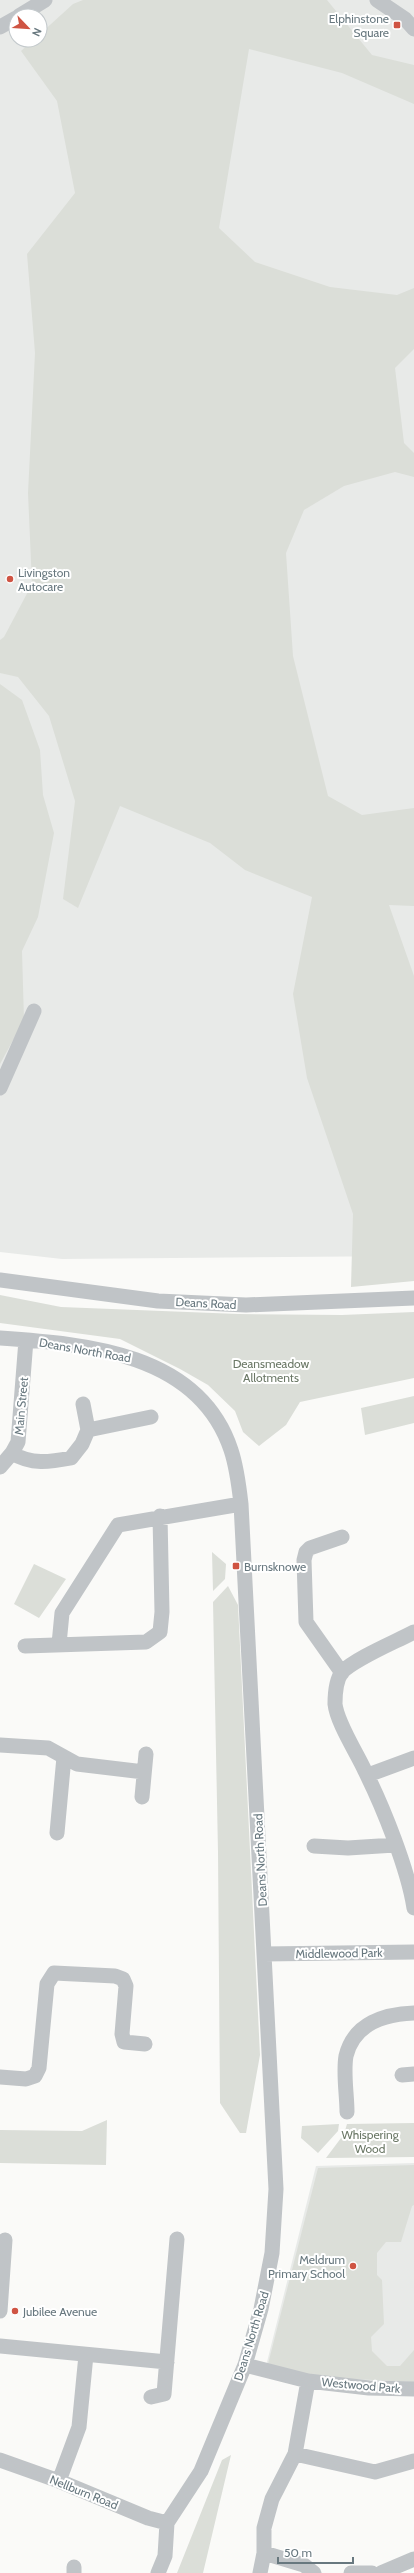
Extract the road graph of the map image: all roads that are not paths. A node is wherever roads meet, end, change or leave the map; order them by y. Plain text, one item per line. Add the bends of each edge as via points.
1 (45, 0) edge
2 (377, 0) edge
3 (32, 8) edge
4 (414, 29) edge
5 (34, 1011) dead end
6 (0, 1088) edge
7 (0, 1280) edge
8 (414, 1298) edge
9 (0, 1338) edge
10 (26, 1340) junction
11 (83, 1404) dead end
12 (151, 1417) dead end
13 (88, 1430) junction
14 (12, 1453) junction
15 (0, 1467) edge
16 (241, 1504) junction
17 (160, 1516) junction
18 (342, 1537) dead end
19 (414, 1632) edge
20 (59, 1644) junction
21 (25, 1646) dead end
22 (342, 1673) junction
23 (0, 1745) edge
24 (146, 1754) dead end
25 (64, 1756) junction
26 (414, 1758) edge
27 (144, 1772) junction
28 (368, 1775) junction
29 (142, 1797) dead end
30 (57, 1833) dead end
31 (395, 1845) junction
32 (314, 1846) dead end
33 (413, 1889) edge
34 (414, 1908) edge
35 (414, 1952) edge
36 (264, 1954) junction
37 (414, 2013) edge
38 (146, 2044) dead end
39 (0, 2077) edge
40 (347, 2112) dead end
41 (177, 2239) dead end
42 (5, 2240) dead end
43 (0, 2311) edge
44 (0, 2346) edge
45 (86, 2355) junction
46 (167, 2362) junction
47 (245, 2365) junction
48 (308, 2381) junction
49 (414, 2389) edge
50 (151, 2397) dead end
51 (295, 2454) junction
52 (0, 2460) edge
53 (414, 2461) edge
54 (59, 2481) junction
55 (167, 2523) junction
56 (264, 2554) junction
57 (414, 2559) edge
58 (158, 2573) edge
59 (260, 2573) edge
60 (314, 2573) edge
61 (351, 2573) edge
62 (372, 2573) edge
63 (381, 2573) edge

1 - 3 street
2 - 4 street via 405,19
5 - 6 street
7 - 8 street, Deans Road via 158,1301 231,1304
9 - 10 street, Deans North Road
10 - 14 street, Main Street via 20,1429
10 - 16 street, Deans North Road via 142,1360 168,1373 191,1390 207,1406 231,1449
11 - 13 street
12 - 13 street via 127,1418
13 - 14 street via 82,1444 71,1458 45,1463 23,1460
14 - 15 street, Main Street
16 - 17 street
16 - 36 street, Deans North Road
17 - 20 street via 118,1525 113,1530 62,1613
17 - 20 street via 160,1632 146,1642
18 - 22 street via 310,1548 304,1560 306,1622
19 - 22 street via 371,1654
20 - 21 street
22 - 28 street via 336,1686 335,1706
23 - 25 street via 48,1748
24 - 27 street
25 - 27 street via 77,1764
25 - 30 street
26 - 28 street
27 - 29 street
28 - 31 street
31 - 32 street via 348,1848
31 - 33 street
33 - 34 street
35 - 36 street, Middlewood Park
36 - 47 street, Deans North Road via 276,2189 272,2253 262,2309
37 - 40 street via 379,2018 363,2027 353,2040 346,2056
38 - 39 street via 124,2042 122,2034 126,1986 123,1979 115,1976 54,1973 47,1984 39,2068 35,2076 26,2079
41 - 46 street
42 - 43 street
44 - 45 street
45 - 46 street
45 - 54 street via 79,2427
46 - 50 street via 164,2394
47 - 48 street, Westwood Park
47 - 55 street, Deans North Road via 201,2471
48 - 49 street, Westwood Park via 369,2388
48 - 51 street, Westwood Park
51 - 53 street via 375,2472
51 - 56 street, Westwood Park via 272,2499 264,2528
52 - 54 street, Nellburn Road
54 - 55 street, Nellburn Road via 142,2516
55 - 58 street via 165,2556
56 - 59 street, Westwood Park
56 - 60 street via 304,2565
57 - 63 street
61 - 62 street

